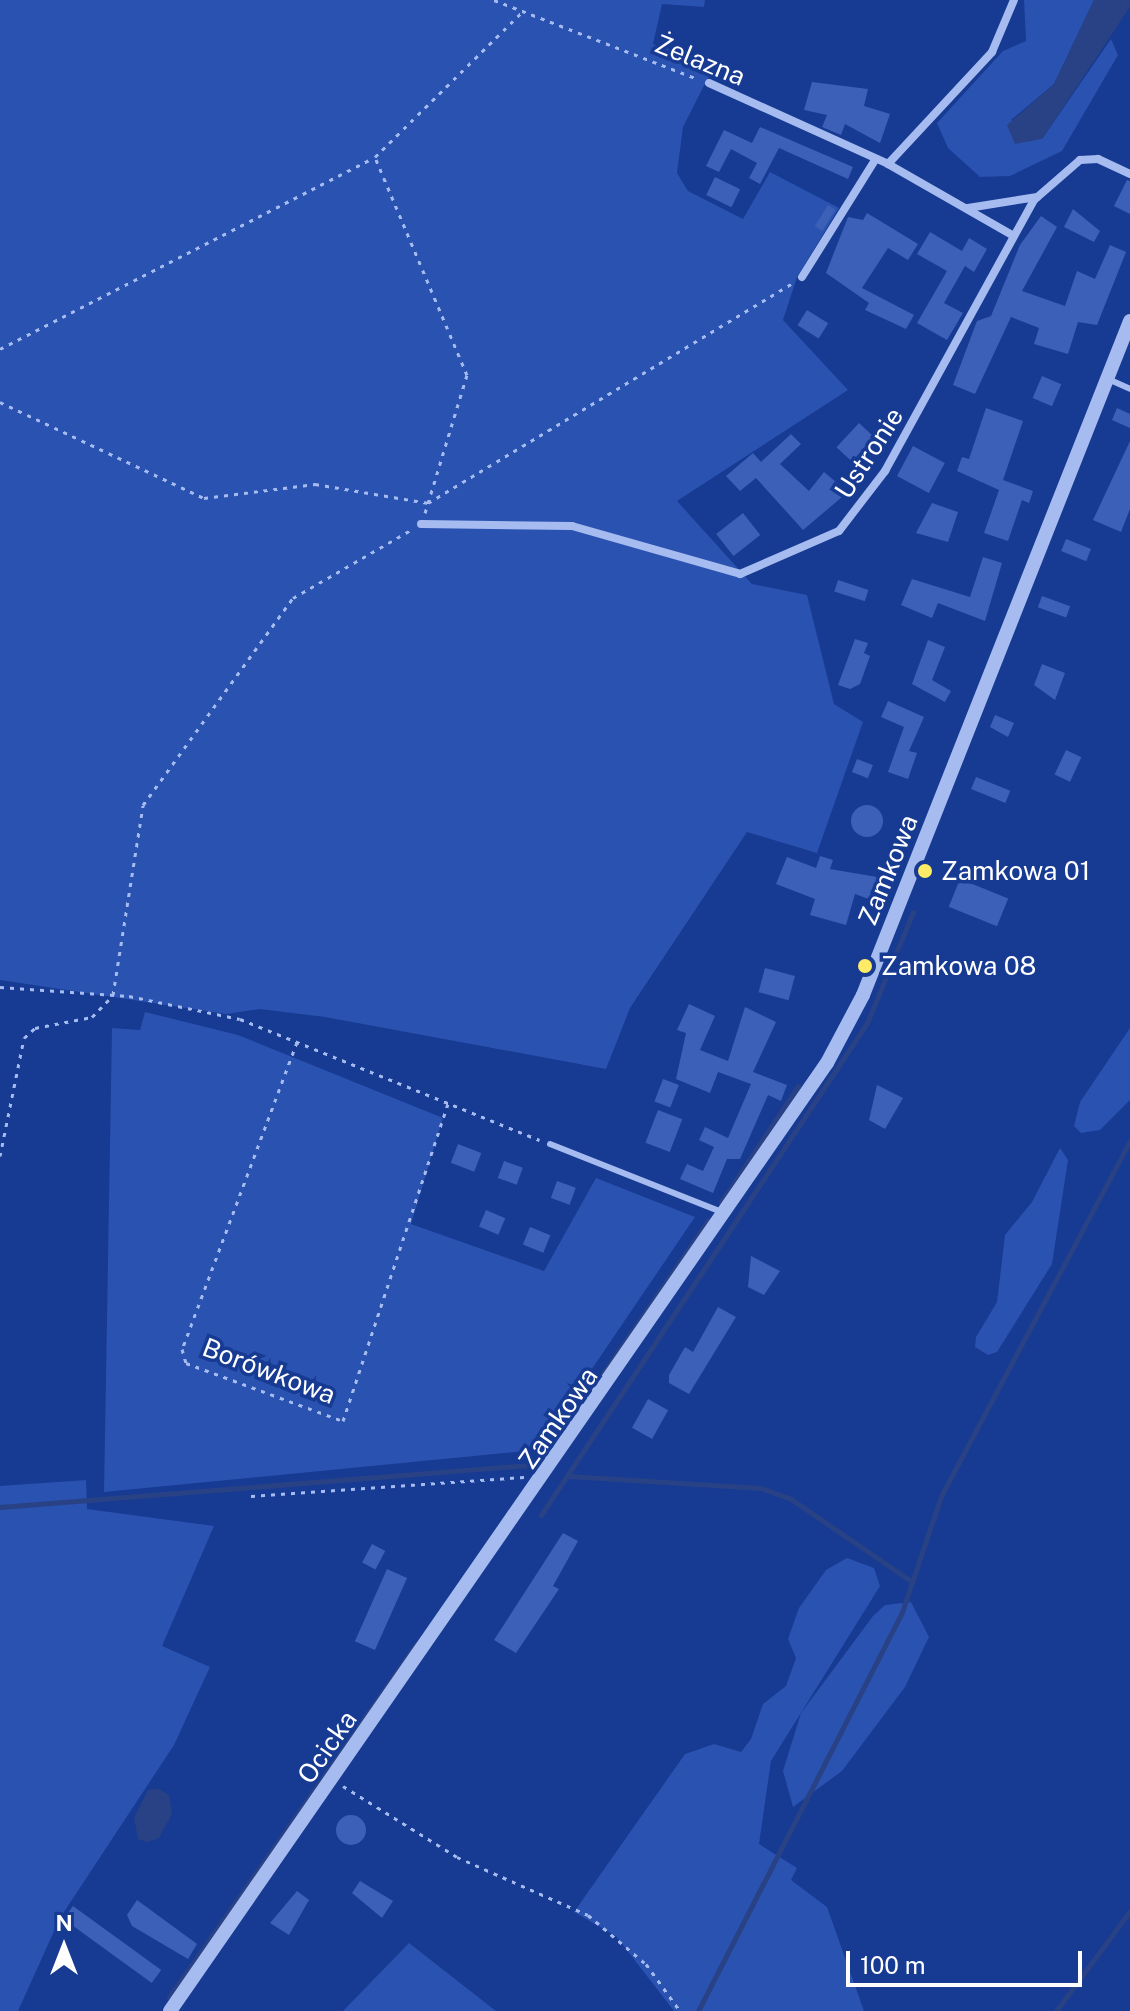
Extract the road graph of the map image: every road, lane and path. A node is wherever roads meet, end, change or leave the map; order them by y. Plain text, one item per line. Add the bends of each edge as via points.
1 (494, 0) edge
2 (1014, 0) edge
3 (523, 11) junction
4 (709, 83) joint
5 (375, 157) junction
6 (875, 160) junction
7 (888, 164) junction
8 (1130, 174) edge
9 (1038, 197) junction
10 (966, 208) junction
11 (1010, 234) junction
12 (802, 277) joint
13 (1130, 321) edge
14 (0, 349) edge
15 (1108, 379) junction
16 (1130, 389) edge
17 (0, 402) edge
18 (428, 503) junction
19 (421, 524) junction
20 (0, 987) edge
21 (113, 995) junction
22 (297, 1042) junction
23 (448, 1103) junction
24 (550, 1144) joint
25 (0, 1156) edge
26 (728, 1214) junction
27 (524, 1477) joint
28 (542, 1483) junction
29 (251, 1496) dead end
30 (523, 1510) joint
31 (333, 1779) junction
32 (170, 2011) edge
33 (680, 2011) edge

1 - 3 path, Żelazna
2 - 7 street via 992,52
3 - 4 path, Żelazna
3 - 5 path
4 - 6 street, Żelazna
5 - 14 path
5 - 18 path via 467,375
6 - 7 street, Żelazna
6 - 12 street
7 - 10 street, Żelazna
8 - 9 street, Ustronie via 1098,159 1080,160
9 - 10 street
9 - 11 street, Ustronie
10 - 11 street, Żelazna
11 - 19 street, Ustronie via 952,355 885,471 839,531 740,574 572,526
12 - 18 path
13 - 15 street, Zamkowa
15 - 16 lane
15 - 26 street, Zamkowa via 863,995 787,1129
17 - 18 path via 204,498 315,484
18 - 19 path
19 - 21 path via 293,598 143,805
20 - 21 path
21 - 22 path via 240,1019
21 - 25 path via 92,1017 35,1028 24,1038
22 - 23 path
22 - 23 path, Borówkowa via 182,1349 186,1363 343,1421
23 - 24 path
24 - 26 lane
26 - 28 street, Zamkowa
27 - 28 lane
27 - 29 path
28 - 30 street, Zamkowa
30 - 31 street, Ocicka
31 - 32 street, Ocicka
31 - 33 path via 457,1857 588,1915 646,1964

